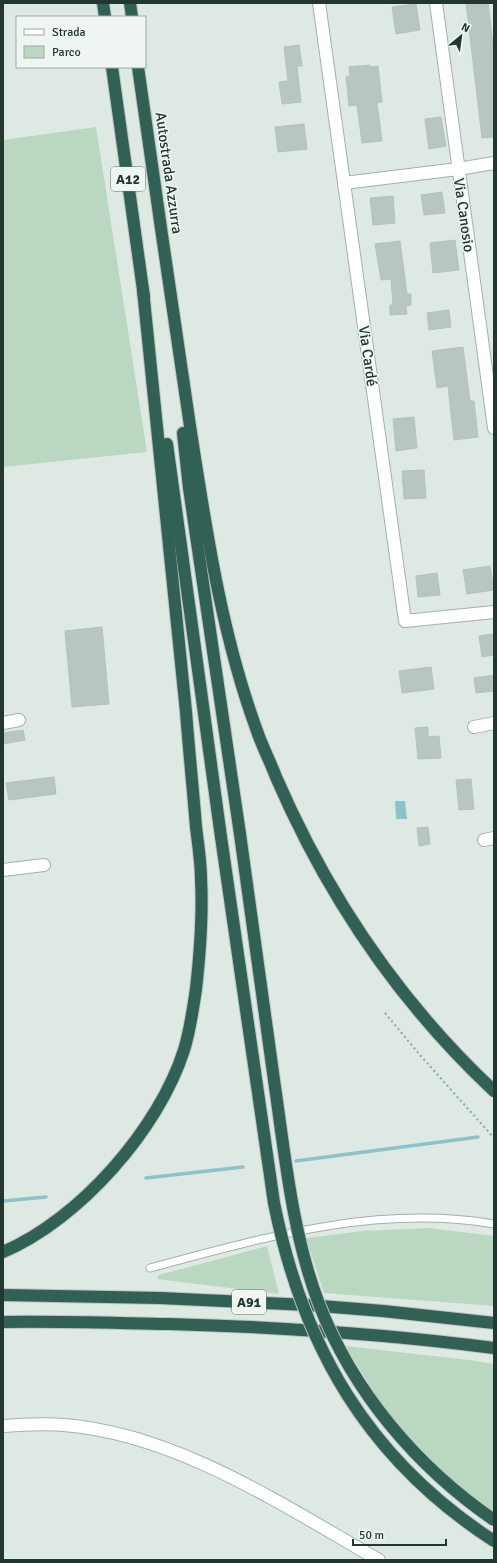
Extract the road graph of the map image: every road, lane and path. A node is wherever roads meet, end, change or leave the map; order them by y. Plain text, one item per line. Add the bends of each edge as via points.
1 (103, 3) edge
2 (130, 3) edge
3 (319, 3) edge
4 (436, 3) edge
5 (105, 16) edge
6 (132, 16) edge
7 (112, 68) edge
8 (138, 68) edge
9 (494, 163) edge
10 (458, 169) junction
11 (344, 183) junction
12 (168, 284) junction
13 (143, 290) junction
14 (494, 428) edge
15 (494, 612) edge
16 (19, 720) dead end
17 (3, 723) edge
18 (494, 724) edge
19 (474, 727) dead end
20 (44, 865) dead end
21 (3, 870) edge
22 (385, 1013) dead end
23 (494, 1091) edge
24 (494, 1138) edge
25 (494, 1224) edge
26 (3, 1252) edge
27 (150, 1268) dead end
28 (3, 1295) edge
29 (3, 1322) edge
30 (494, 1323) edge
31 (494, 1348) edge
32 (3, 1426) edge
33 (494, 1520) edge
34 (494, 1541) edge
35 (379, 1560) edge

1 - 5 highway
2 - 6 highway
3 - 11 street, Via Cardé
4 - 10 street, Via Canosio
7 - 13 highway, A12
8 - 12 highway, Autostrada Azzurra / A12
9 - 10 street
10 - 11 street
10 - 14 street, Via Canosio
11 - 15 street, Via Cardé via 405,621
12 - 23 highway via 204,517 228,639 257,731 289,807 320,866 363,937 404,993
12 - 33 highway, bridge via 189,488 288,1178 302,1246 319,1304 337,1343 376,1408 415,1454 446,1484
13 - 26 highway via 201,879 199,959 194,998 184,1050 175,1073 151,1118 133,1144 83,1199 36,1234
13 - 34 highway, bridge via 274,1203 288,1262 319,1344 346,1394 378,1438 434,1497
16 - 17 street
18 - 19 street
20 - 21 street
22 - 24 path
25 - 27 lane via 432,1218 377,1219 255,1240
28 - 30 highway, A91 via 160,1298 308,1305
29 - 31 highway, A91 via 179,1324 349,1332
32 - 35 street via 78,1426 123,1435 169,1450 230,1477

